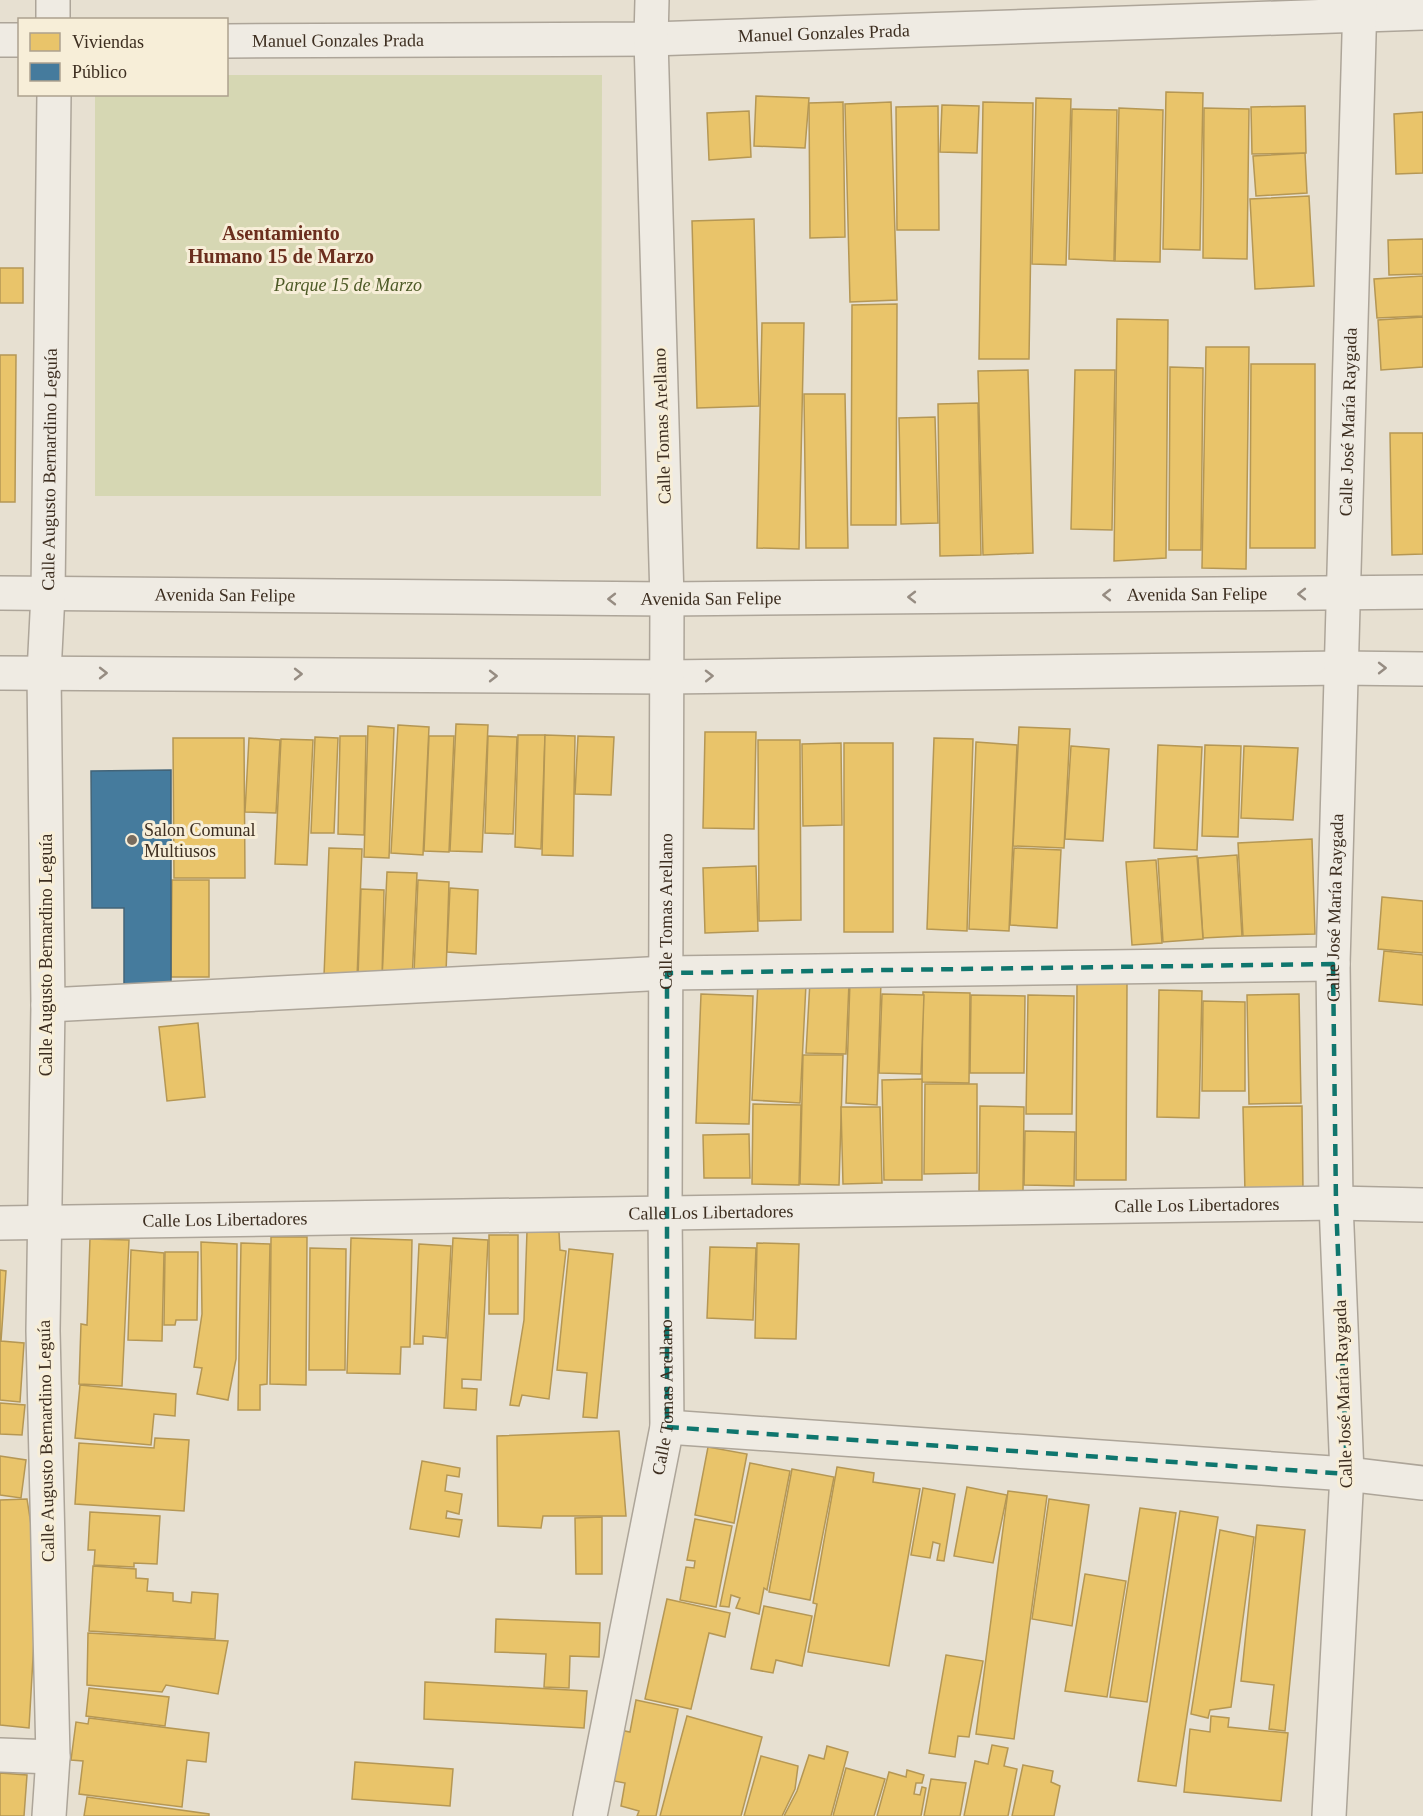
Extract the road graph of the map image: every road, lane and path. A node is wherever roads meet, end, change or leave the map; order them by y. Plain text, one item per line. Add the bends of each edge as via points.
1 (53, 0) edge
2 (652, 0) edge
3 (1360, 7) edge
4 (1423, 13) edge
5 (53, 18) edge
6 (651, 39) junction
7 (0, 40) edge
8 (18, 40) edge
9 (228, 41) edge
10 (54, 96) edge
11 (1423, 592) edge
12 (0, 593) edge
13 (1344, 593) junction
14 (48, 594) junction
15 (667, 599) junction
16 (1341, 668) junction
17 (1423, 669) edge
18 (0, 673) edge
19 (44, 673) junction
20 (667, 677) junction
21 (1333, 964) junction
22 (667, 973) junction
23 (48, 1005) junction
24 (1336, 1203) junction
25 (1423, 1205) edge
26 (665, 1212) junction
27 (0, 1223) edge
28 (44, 1223) junction
29 (667, 1427) junction
30 (1347, 1474) junction
31 (1423, 1483) edge
32 (0, 1755) edge
33 (53, 1757) junction
34 (49, 1816) edge
35 (590, 1816) edge
36 (1329, 1816) edge

1 - 5 street
2 - 6 street, Calle Tomas Arellano
3 - 4 street, Manuel Gonzales Prada
3 - 6 street, Manuel Gonzales Prada
3 - 13 street, Calle José María Raygada
6 - 9 street, Manuel Gonzales Prada
6 - 15 street, Calle Tomas Arellano
7 - 8 street
10 - 14 street, Calle Augusto Bernardino Leguía
11 - 13 street, Avenida San Felipe
12 - 14 street, Avenida San Felipe
13 -> 15 street, Avenida San Felipe
13 - 16 street, Calle José María Raygada
15 -> 14 street, Avenida San Felipe
14 - 19 street, Calle Augusto Bernardino Leguía
15 - 20 street, Calle Tomas Arellano
16 -> 17 street
20 -> 16 street
16 - 21 street, Calle José María Raygada
18 - 19 street
19 -> 20 street
19 - 23 street, Calle Augusto Bernardino Leguía
20 - 22 street, Calle Tomas Arellano
21 - 22 street
21 - 24 street, Calle José María Raygada
22 - 23 street
22 - 26 street, Calle Tomas Arellano
23 - 28 street, Calle Augusto Bernardino Leguía
24 - 25 street, Calle Los Libertadores
24 - 26 street, Calle Los Libertadores
24 - 30 street, Calle José María Raygada
26 - 28 street, Calle Los Libertadores
26 - 29 street, Calle Tomas Arellano
27 - 28 street, Calle Los Libertadores
28 - 33 street, Calle Augusto Bernardino Leguía
29 - 30 street
29 - 35 street, Calle Tomas Arellano
30 - 31 street
30 - 36 street, Calle José María Raygada
32 - 33 street
33 - 34 street, Calle Augusto Bernardino Leguía

